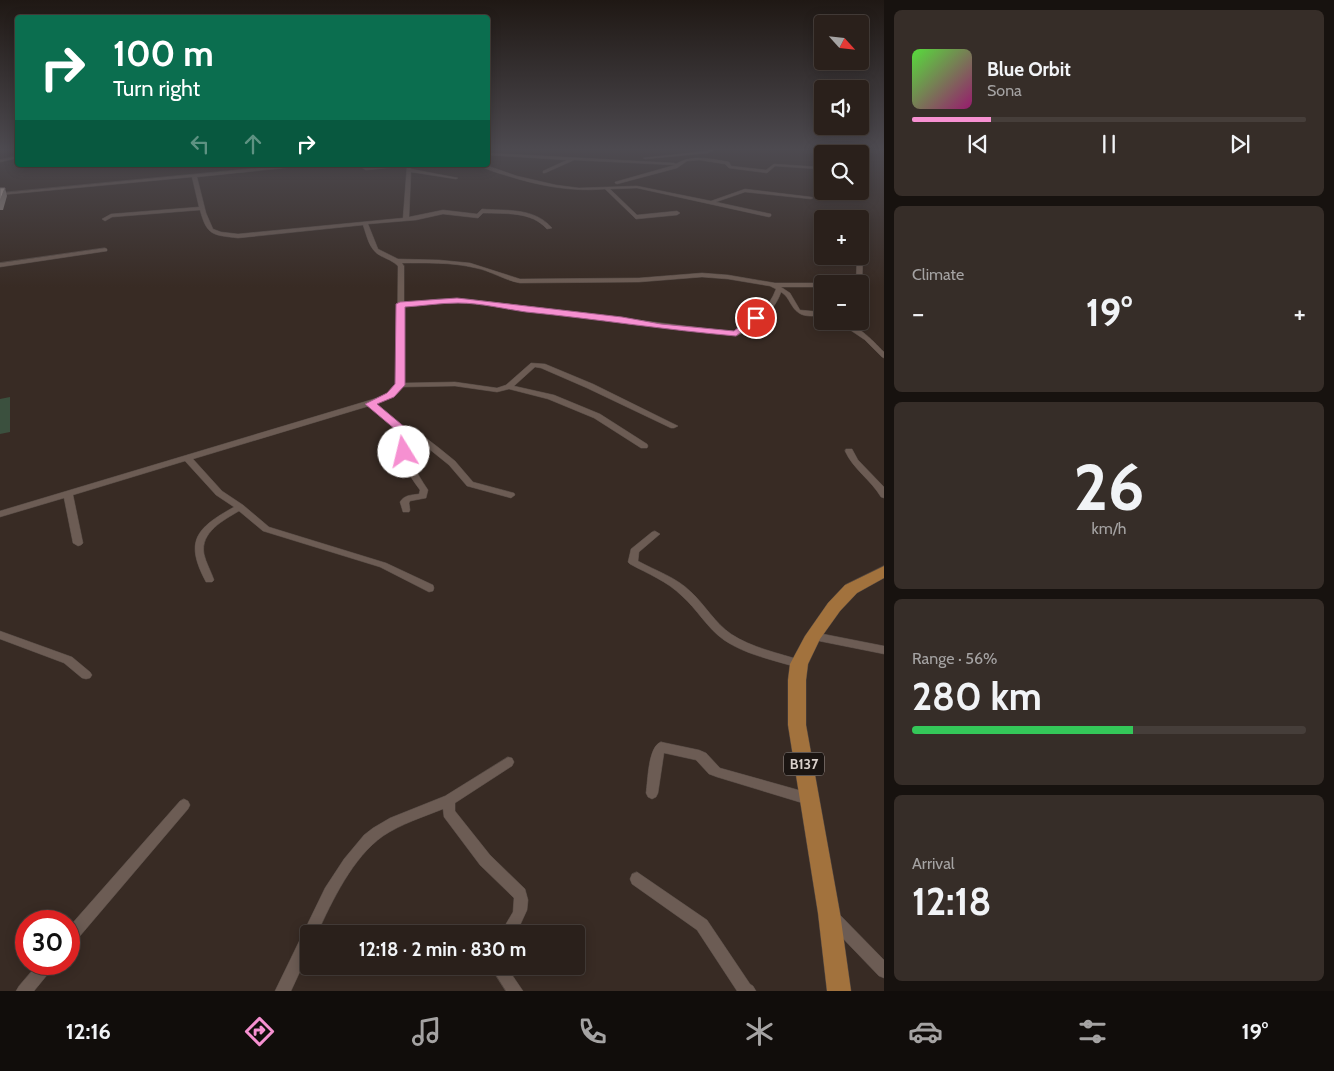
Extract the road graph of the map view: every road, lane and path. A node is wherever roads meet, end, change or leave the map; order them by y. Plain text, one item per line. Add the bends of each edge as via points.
1 (199, 195) edge
2 (408, 195) edge
3 (616, 195) edge
4 (675, 195) edge
5 (731, 195) edge
6 (788, 195) edge
7 (810, 198) dead end
8 (710, 203) junction
9 (203, 208) junction
10 (677, 213) dead end
11 (769, 215) dead end
12 (105, 218) dead end
13 (406, 218) junction
14 (365, 223) junction
15 (549, 228) dead end
16 (105, 250) dead end
17 (398, 261) junction
18 (0, 265) edge
19 (814, 285) edge
20 (777, 286) junction
21 (400, 304) junction
22 (814, 314) edge
23 (854, 330) edge
24 (884, 356) edge
25 (400, 385) junction
26 (509, 387) junction
27 (370, 404) junction
28 (674, 426) dead end
29 (401, 429) junction
30 (644, 446) dead end
31 (849, 451) dead end
32 (188, 459) junction
33 (68, 494) junction
34 (511, 495) dead end
35 (884, 495) edge
36 (240, 506) junction
37 (406, 510) dead end
38 (0, 514) edge
39 (655, 534) dead end
40 (78, 543) dead end
41 (884, 571) edge
42 (209, 580) dead end
43 (429, 588) dead end
44 (0, 635) edge
45 (813, 636) junction
46 (884, 650) edge
47 (800, 664) junction
48 (86, 675) dead end
49 (508, 762) dead end
50 (652, 792) dead end
51 (810, 799) junction
52 (449, 800) junction
53 (184, 805) dead end
54 (637, 879) dead end
55 (829, 913) junction
56 (80, 925) edge
57 (314, 925) edge
58 (513, 925) edge
59 (300, 954) edge
60 (884, 971) edge
61 (38, 975) edge
62 (503, 975) edge
63 (24, 991) edge
64 (283, 991) edge
65 (515, 991) edge
66 (748, 991) edge
67 (839, 991) edge

1 - 9 street
2 - 13 street
3 - 10 street via 636,217
4 - 8 street
5 - 8 street
6 - 7 street
8 - 11 street
9 - 12 street
9 - 14 street via 210,229 238,236
13 - 14 street
13 - 15 street via 443,212 475,216 482,212 510,213 532,215 544,221
14 - 17 street via 374,248
16 - 18 street
17 - 20 street via 454,262 520,281 711,276
17 - 21 street via 401,266
19 - 20 street
20 - 21 street via 777,298 768,310 736,334 622,319 590,319 476,302
20 - 22 street via 788,294 798,311
21 - 25 street
23 - 24 street
25 - 26 street via 467,385 497,390
25 - 27 street via 390,395
26 - 28 street via 530,368 542,366
26 - 30 street via 572,404
27 - 29 street
27 - 32 street
29 - 34 street via 410,430 436,450 470,484
29 - 37 street via 407,467 424,494 404,502
31 - 35 street via 880,485
32 - 33 street
32 - 36 street via 219,494
33 - 38 street
33 - 40 street
36 - 42 street via 214,523 202,536 199,550
36 - 43 street via 266,529 383,565
39 - 47 street via 634,551 633,562 681,588 713,626 732,641
41 - 45 main road, B137 via 850,589
44 - 48 street via 68,660
45 - 46 street
45 - 47 main road, B137
47 - 51 main road, B137 via 797,725
49 - 52 street
50 - 51 street via 661,747 699,755 717,772
51 - 55 main road, B137
52 - 57 street via 379,831 364,842
52 - 58 street via 449,813 459,827 485,860 520,894 519,916
53 - 56 street
54 - 66 street via 702,925
55 - 60 street
55 - 67 main road, B137
59 - 64 street
61 - 63 street
62 - 65 street

